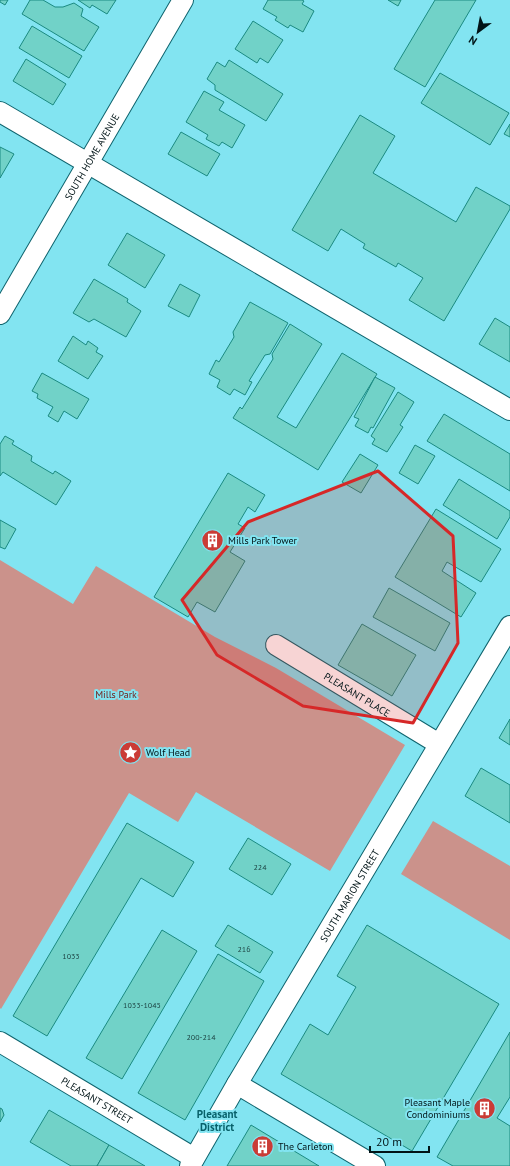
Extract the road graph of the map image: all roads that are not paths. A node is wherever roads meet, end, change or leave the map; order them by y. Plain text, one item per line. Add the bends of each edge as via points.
1 (183, 0) edge
2 (0, 112) edge
3 (88, 163) junction
4 (0, 314) edge
5 (510, 410) edge
6 (510, 626) edge
7 (276, 645) dead end
8 (439, 744) junction
9 (0, 1042) edge
10 (237, 1084) junction
11 (192, 1162) edge
12 (375, 1166) edge

1 - 3 street, SOUTH HOME AVENUE
2 - 3 street
3 - 4 street, SOUTH HOME AVENUE
3 - 5 street
6 - 8 street, SOUTH MARION STREET
7 - 8 street, PLEASANT PLACE
8 - 10 street, SOUTH MARION STREET
9 - 11 street, PLEASANT STREET
10 - 11 street, SOUTH MARION STREET
10 - 12 street

